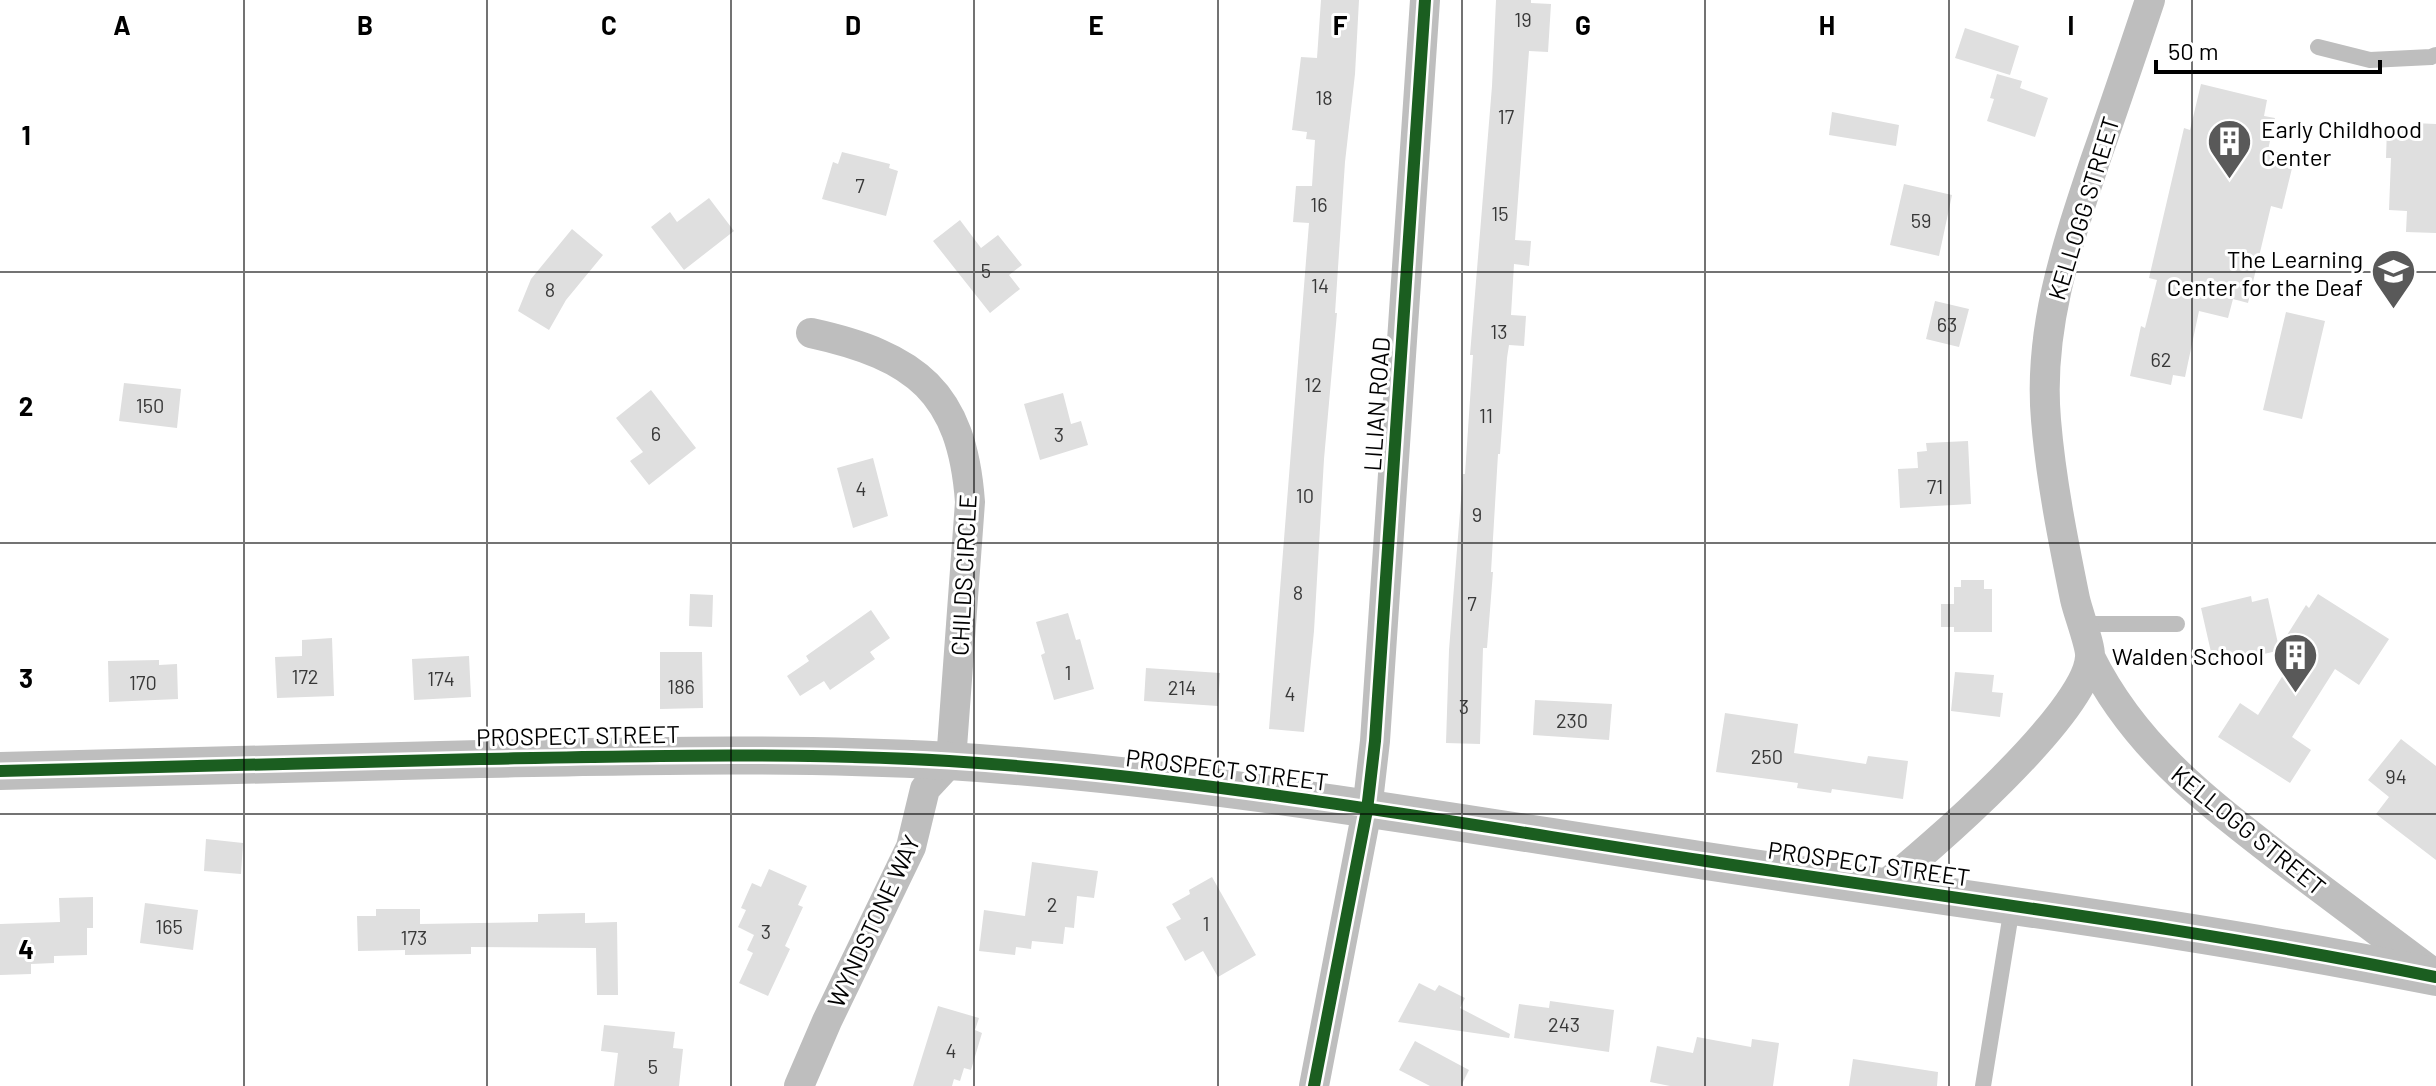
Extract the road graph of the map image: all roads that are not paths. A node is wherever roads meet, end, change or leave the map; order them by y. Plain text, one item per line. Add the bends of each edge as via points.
1 (1425, 0) edge
2 (2150, 0) edge
3 (2318, 47) dead end
4 (2436, 55) edge
5 (811, 333) dead end
6 (2081, 624) junction
7 (2177, 624) dead end
8 (2090, 657) junction
9 (951, 761) junction
10 (0, 771) edge
11 (1367, 810) junction
12 (1881, 888) junction
13 (2012, 907) junction
14 (2436, 976) edge
15 (799, 1086) edge
16 (1314, 1086) edge
17 (1983, 1086) edge

1 - 11 street, LILIAN ROAD
2 - 6 street, KELLOGG STREET via 2062,262 2045,346 2051,462
3 - 4 lane via 2370,60
5 - 9 street, CHILDS CIRCLE via 865,348 903,367 944,402 958,431 970,502
6 - 7 lane
6 - 8 street, KELLOGG STREET
8 - 12 street via 2074,695 2031,749
8 - 14 street, KELLOGG STREET via 2121,710 2170,768
9 - 10 street, PROSPECT STREET via 655,755
9 - 11 street, PROSPECT STREET
9 - 15 street, WYNDSTONE WAY via 925,789 911,847
11 - 12 street, PROSPECT STREET
11 - 16 street, LILIAN ROAD
12 - 13 street, PROSPECT STREET
13 - 14 street, PROSPECT STREET
13 - 17 lane

